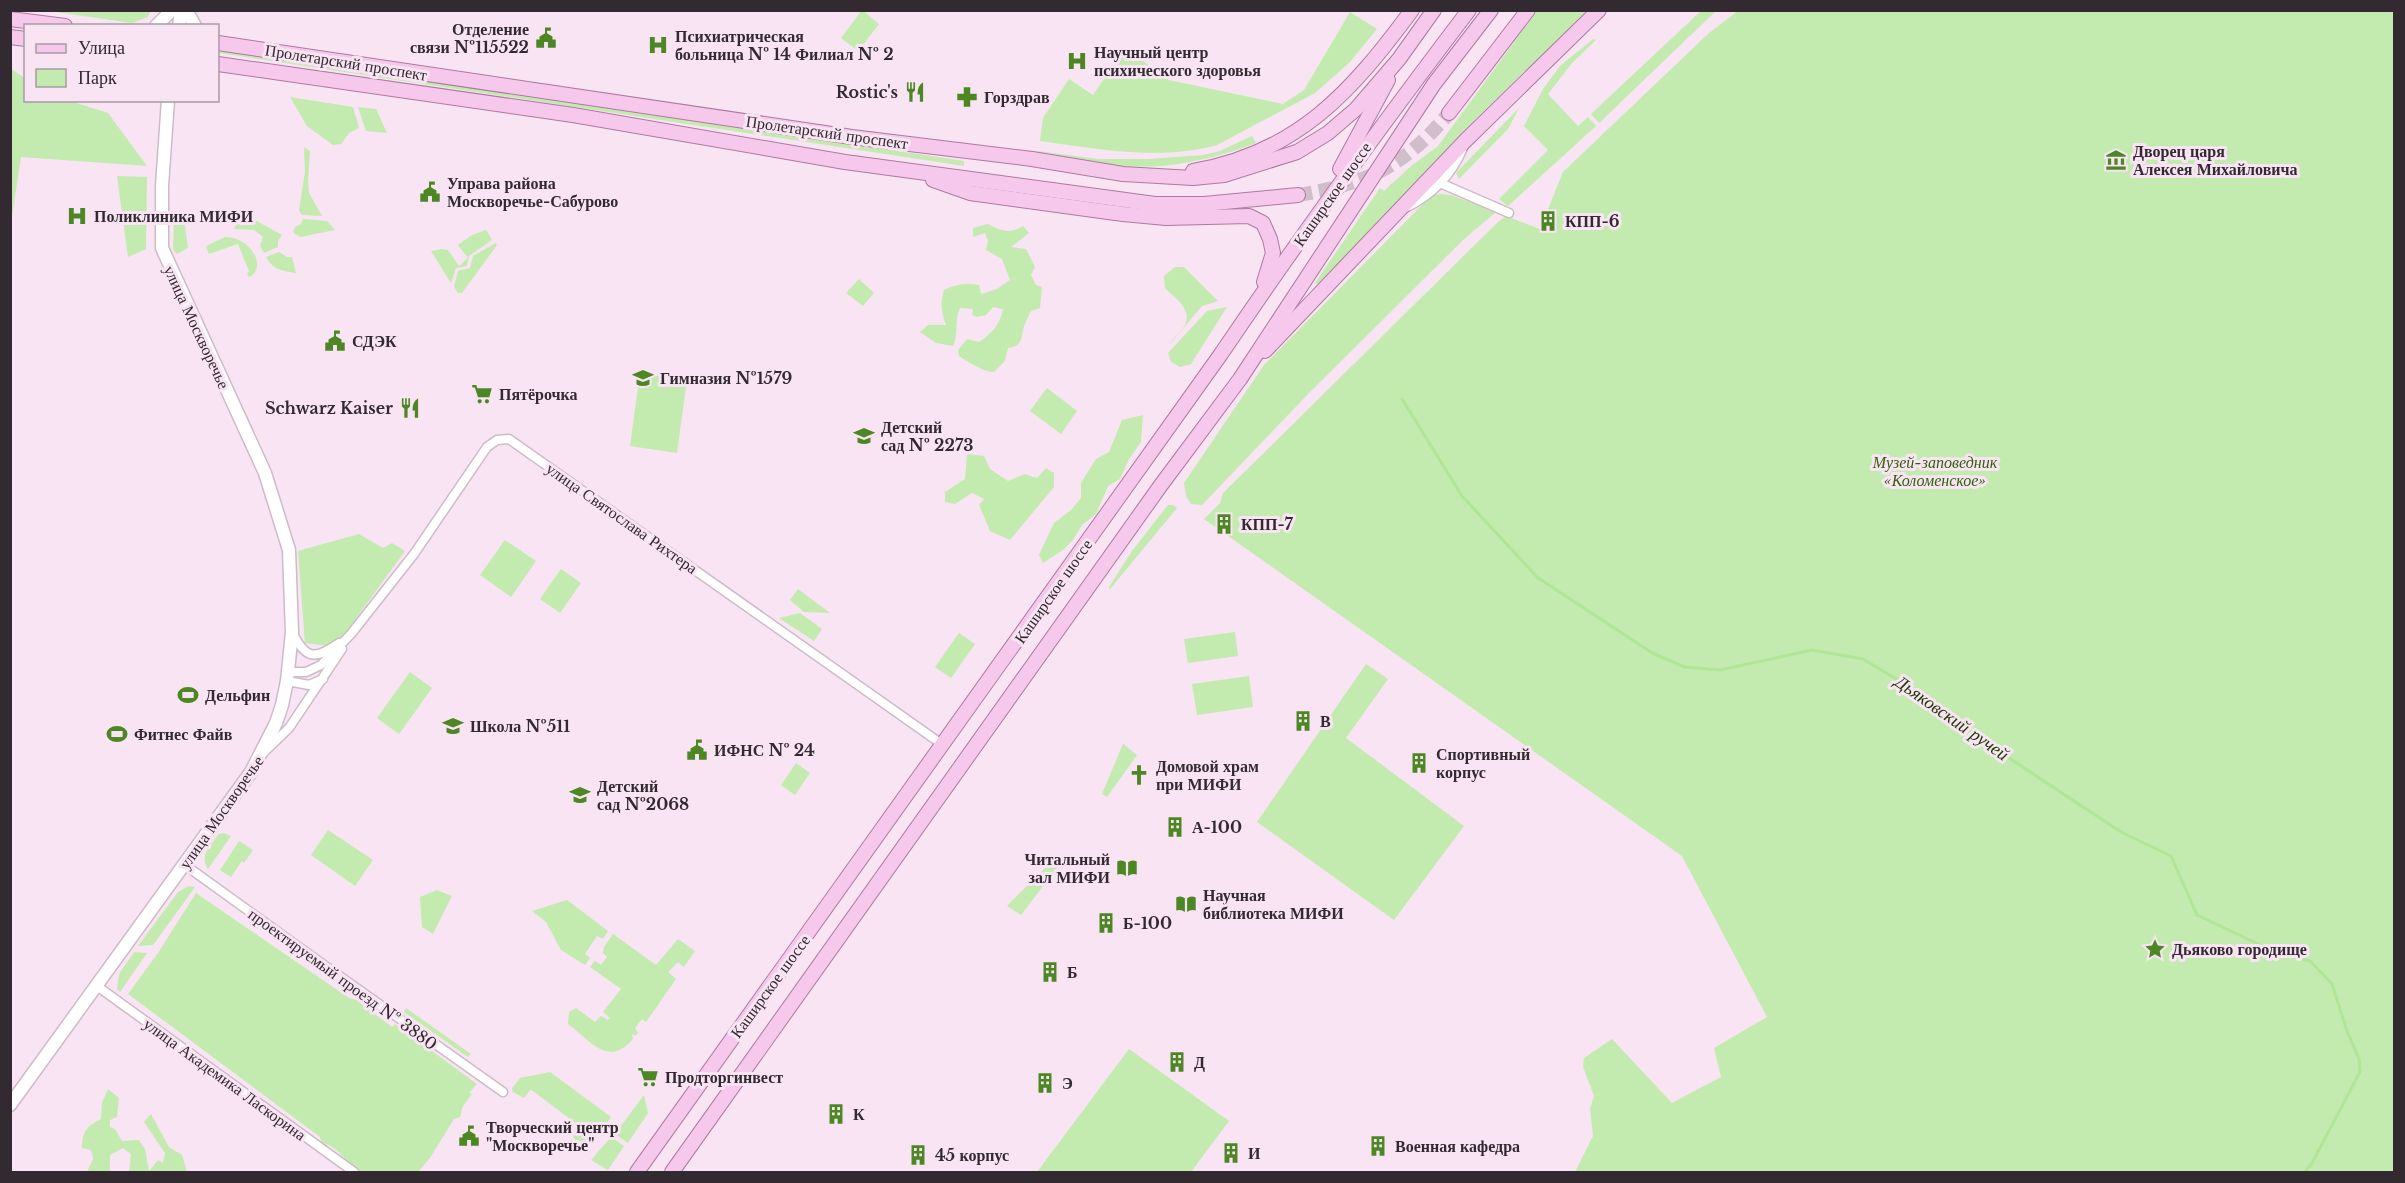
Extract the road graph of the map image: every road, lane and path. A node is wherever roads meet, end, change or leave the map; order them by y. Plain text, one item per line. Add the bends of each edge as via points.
1 (172, 10) edge
2 (186, 10) edge
3 (1412, 10) edge
4 (1434, 10) edge
5 (1469, 10) edge
6 (1491, 10) edge
7 (1528, 10) edge
8 (1599, 10) edge
9 (10, 19) edge
10 (49, 24) edge
11 (158, 24) edge
12 (194, 24) edge
13 (220, 43) edge
14 (1399, 60) junction
15 (219, 65) edge
16 (168, 102) edge
17 (1449, 113) tunnel mouth
18 (1466, 141) junction
19 (899, 170) junction
20 (1155, 177) junction
21 (1440, 183) junction
22 (1298, 195) tunnel mouth
23 (1396, 212) junction
24 (1509, 213) dead end
25 (1315, 216) junction
26 (1255, 304) junction
27 (1239, 379) junction
28 (292, 632) junction
29 (351, 634) junction
30 (287, 676) junction
31 (326, 677) junction
32 (943, 745) junction
33 (262, 754) junction
34 (185, 865) junction
35 (97, 986) junction
36 (503, 1092) dead end
37 (10, 1105) edge
38 (354, 1173) edge
39 (637, 1173) edge
40 (672, 1173) edge

1 - 11 main road
2 - 12 main road
3 - 20 main road via 1349,89 1293,134 1214,166
4 - 14 main road
5 - 25 main road, Каширское шоссе
6 - 27 main road, Каширское шоссе via 1434,84
7 - 17 main road
8 - 18 main road
9 - 10 main road
13 - 20 main road, Пролетарский проспект via 852,137
14 - 20 main road, Пролетарский проспект via 1356,109 1297,152 1224,175
14 - 25 main road
15 - 19 main road, Пролетарский проспект via 573,115
16 - 28 main road, улица Москворечье via 162,248 266,473 289,550
18 - 21 street via 1457,163
18 - 23 main road
19 - 22 main road, Пролетарский проспект via 1155,204 1204,204
19 - 26 main road via 970,193 1123,214 1166,218 1240,215 1257,219 1266,228 1273,253
21 - 23 street via 1417,203
21 - 24 street
23 - 27 main road
25 - 26 main road, Каширское шоссе
26 - 32 main road, Каширское шоссе
27 - 40 main road, Каширское шоссе
28 - 29 street via 303,651 310,655 318,655
28 - 30 main road, улица Москворечье
29 - 30 street via 321,665
29 - 31 street
29 - 32 street, улица Святослава Рихтера via 418,548 487,447 497,440 509,439
30 - 31 street via 309,685
30 - 33 main road, улица Москворечье via 282,705
31 - 33 street via 289,728
32 - 39 main road, Каширское шоссе
33 - 34 main road, улица Москворечье
34 - 35 main road, улица Москворечье
34 - 36 street, проектируемый проезд № 3880
35 - 37 main road, улица Москворечье
35 - 38 street, улица Академика Ласкорина

